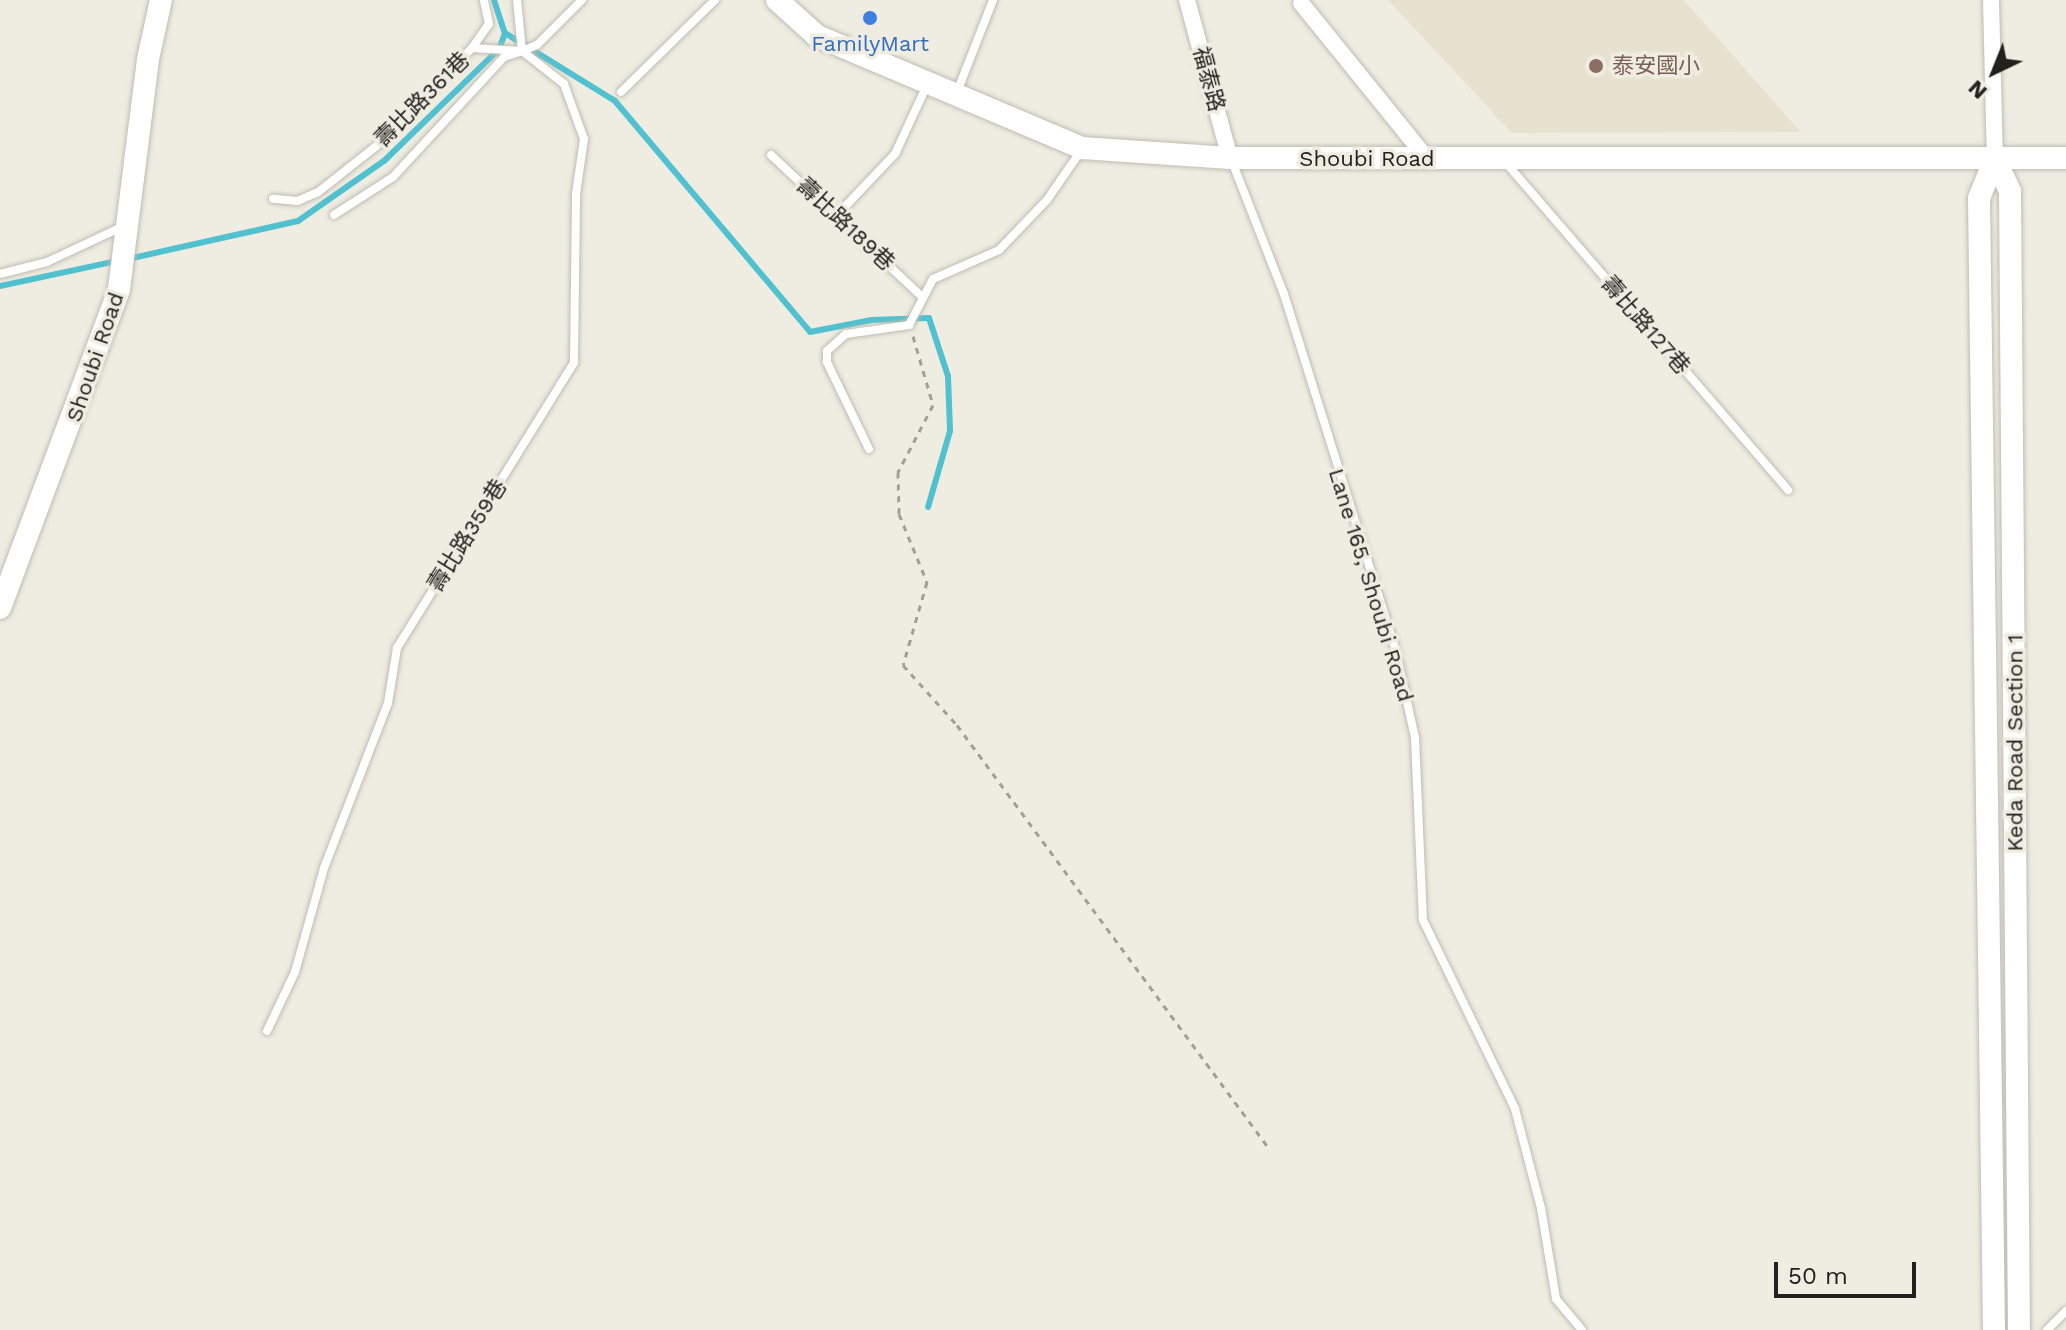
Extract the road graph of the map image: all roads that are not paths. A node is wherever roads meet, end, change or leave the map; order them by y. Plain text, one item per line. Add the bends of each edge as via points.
1 (161, 0) edge
2 (484, 0) edge
3 (517, 0) edge
4 (582, 0) edge
5 (715, 0) edge
6 (993, 0) edge
7 (1187, 0) edge
8 (1991, 0) edge
9 (781, 2) edge
10 (1301, 3) dead end
11 (492, 45) joint
12 (472, 48) junction
13 (522, 51) junction
14 (929, 81) junction
15 (621, 92) dead end
16 (957, 93) junction
17 (1082, 148) junction
18 (771, 155) dead end
19 (1230, 158) junction
20 (2066, 158) edge
21 (1995, 159) junction
22 (1428, 160) junction
23 (1503, 160) junction
24 (273, 199) dead end
25 (838, 214) junction
26 (334, 215) dead end
27 (128, 224) junction
28 (0, 274) edge
29 (920, 295) junction
30 (869, 449) dead end
31 (1788, 490) dead end
32 (0, 608) edge
33 (267, 1031) dead end
34 (2066, 1311) edge
35 (1582, 1330) edge
36 (1994, 1330) edge
37 (2019, 1330) edge
38 (2047, 1330) edge

1 - 27 street, Shoubi Road via 148,59
2 - 12 lane via 489,24
3 - 13 lane
4 - 13 lane via 537,45
5 - 15 lane
6 - 16 lane
7 - 19 street, 福泰路
8 - 21 street
9 - 14 street, Shoubi Road via 817,36
10 - 22 street
11 - 12 lane, 壽比路361巷
11 - 13 lane, 壽比路359巷
12 - 24 lane, 壽比路361巷 via 389,136 318,192 298,201
13 - 26 lane via 504,57 393,177
13 - 33 lane, 壽比路359巷 via 564,84 584,139 576,194 574,362 397,648 388,703 324,868 295,972
14 - 16 street, Shoubi Road
14 - 25 lane via 895,154
16 - 17 street, Shoubi Road
17 - 19 street, Shoubi Road
17 - 29 lane via 1047,200 999,250 933,279
18 - 25 lane, 壽比路189巷
19 - 22 street, Shoubi Road
19 - 35 lane, Lane 165, Shoubi Road via 1284,294 1396,652 1415,738 1423,920 1515,1109 1541,1208 1556,1299
20 - 21 street, Shoubi Road
21 - 23 street, Shoubi Road
21 - 36 street via 1979,198
21 - 37 street, Keda Road Section 1 via 2010,191
22 - 23 street, Shoubi Road
23 - 31 lane, 壽比路127巷
25 - 29 lane, 壽比路189巷
27 - 28 lane via 47,262
27 - 32 street, Shoubi Road via 109,328
29 - 30 lane via 909,325 846,334 827,351 827,362
34 - 38 lane

